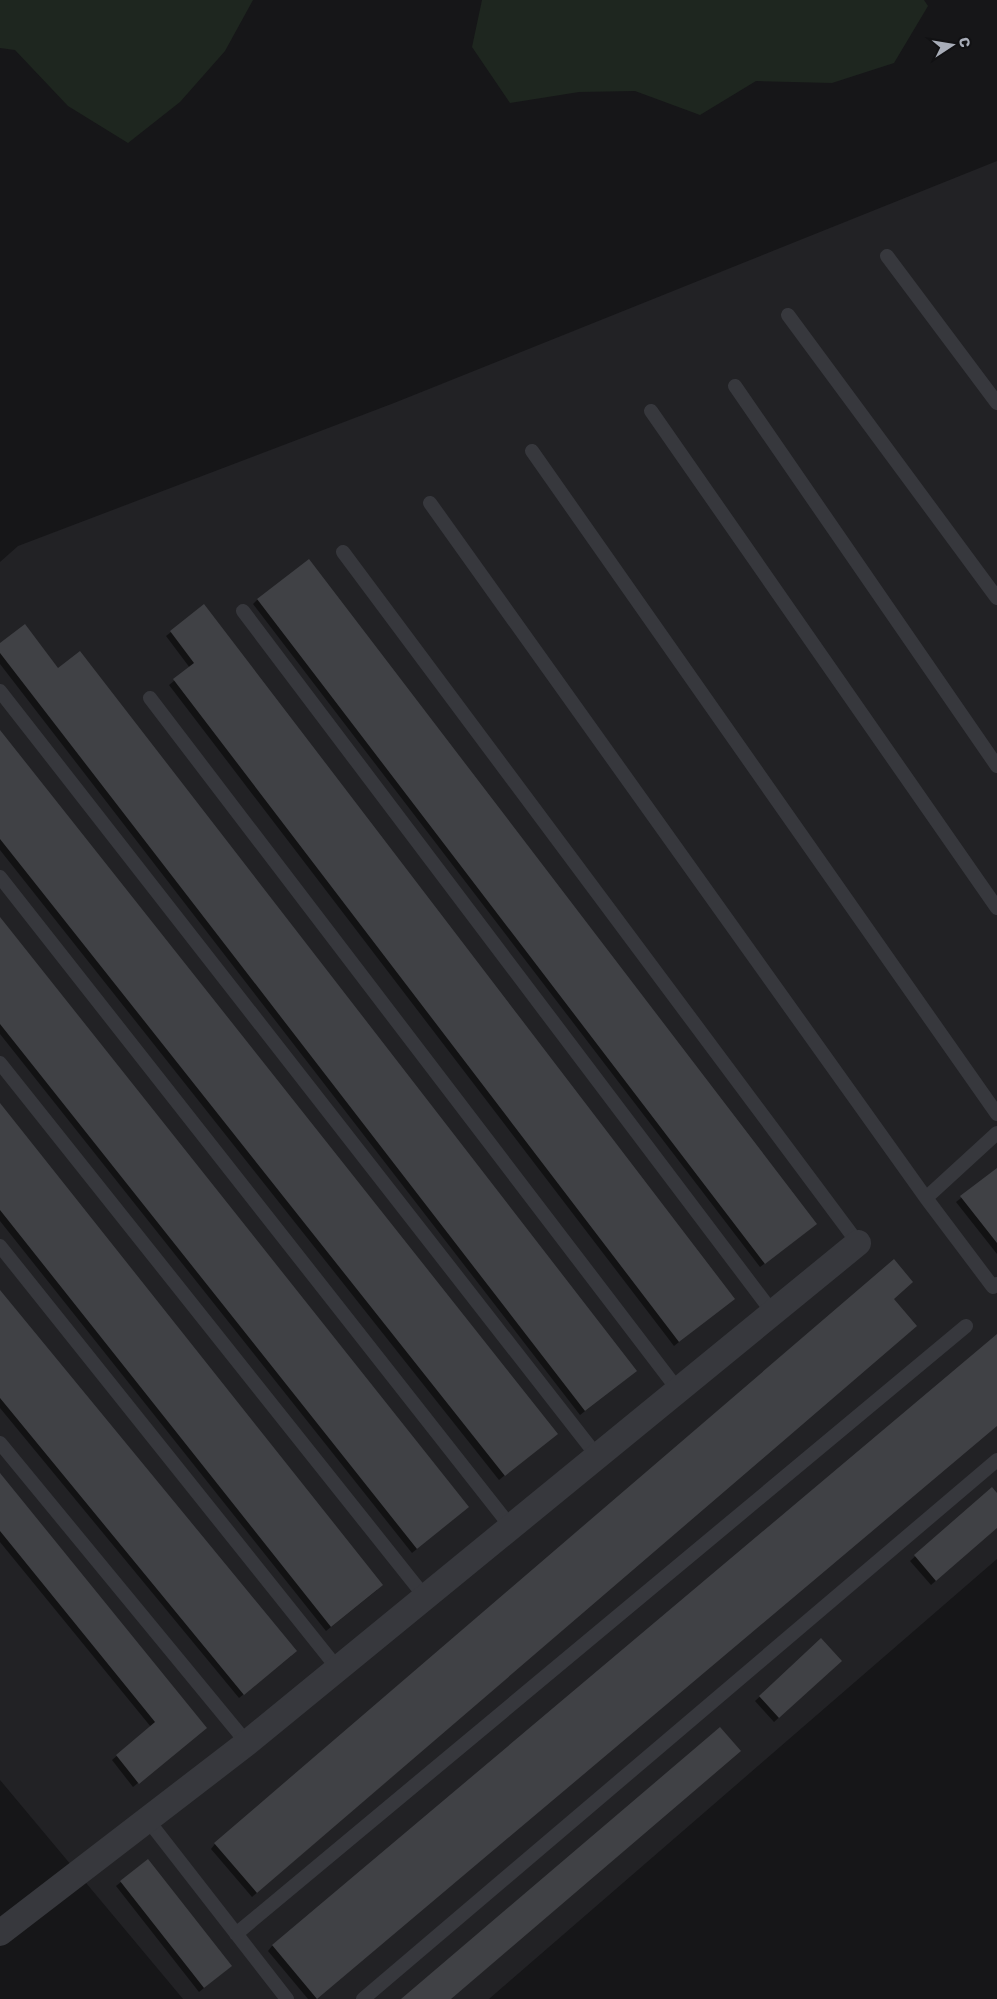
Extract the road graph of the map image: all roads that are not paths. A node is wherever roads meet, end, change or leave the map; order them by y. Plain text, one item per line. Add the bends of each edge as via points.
1 (888, 256) dead end
2 (788, 314) dead end
3 (735, 386) dead end
4 (997, 403) edge
5 (650, 411) dead end
6 (532, 452) dead end
7 (430, 503) dead end
8 (343, 552) dead end
9 (997, 598) edge
10 (243, 611) dead end
11 (0, 691) edge
12 (150, 698) dead end
13 (997, 766) edge
14 (0, 877) edge
15 (997, 908) edge
16 (0, 1063) edge
17 (997, 1114) edge
18 (997, 1133) edge
19 (926, 1198) junction
20 (858, 1243) joint
21 (0, 1246) edge
22 (997, 1284) edge
23 (773, 1313) junction
24 (966, 1326) dead end
25 (678, 1390) junction
26 (0, 1443) edge
27 (597, 1456) junction
28 (997, 1460) edge
29 (511, 1527) junction
30 (425, 1597) junction
31 (338, 1669) junction
32 (247, 1743) junction
33 (147, 1819) junction
34 (0, 1934) edge
35 (236, 1934) junction
36 (287, 1999) edge
37 (363, 1999) edge

1 - 4 lane
2 - 9 lane
3 - 13 lane
5 - 15 lane
6 - 17 lane
7 - 19 lane
8 - 20 lane
10 - 23 lane
11 - 27 lane
12 - 25 lane
14 - 29 lane
16 - 30 lane
18 - 19 lane
19 - 22 lane via 993,1287
20 - 23 street
21 - 31 lane
23 - 25 street
24 - 35 lane
25 - 27 street
26 - 32 lane
27 - 29 street
28 - 37 lane
29 - 30 street
30 - 31 street
31 - 32 street
32 - 33 street
33 - 34 street
33 - 35 lane
35 - 36 lane

